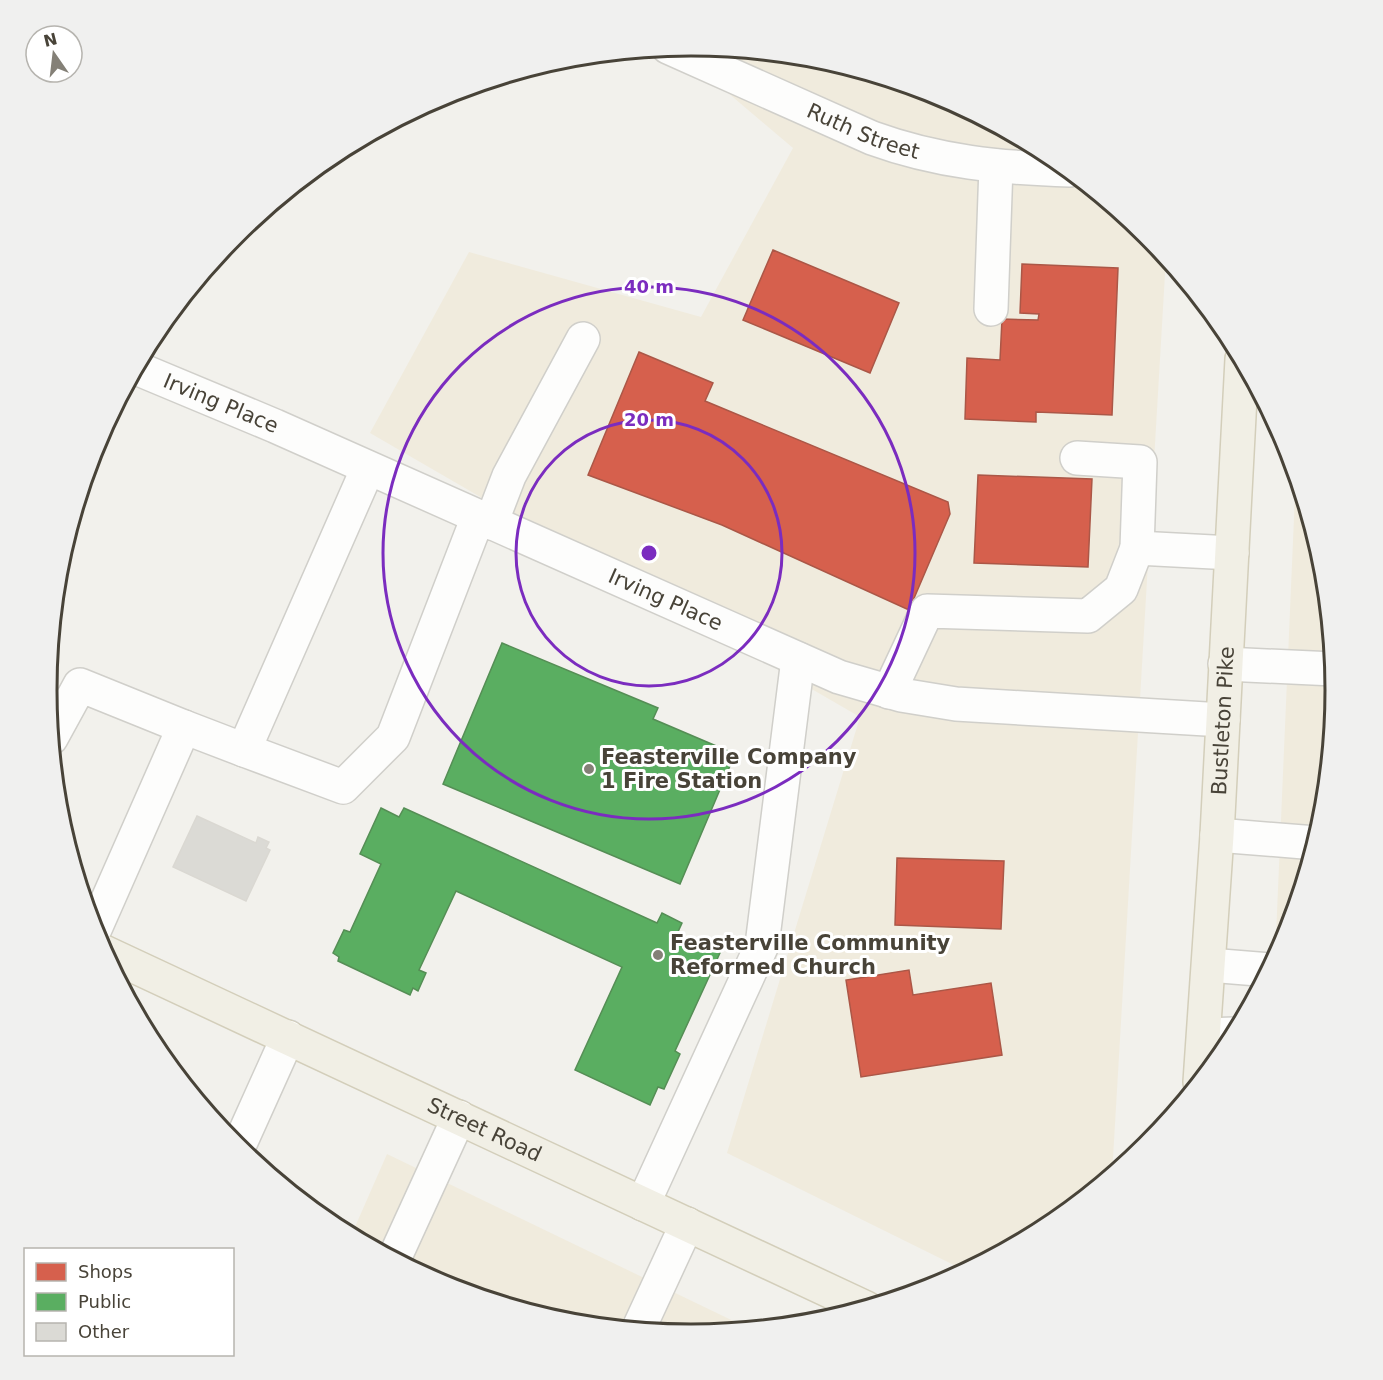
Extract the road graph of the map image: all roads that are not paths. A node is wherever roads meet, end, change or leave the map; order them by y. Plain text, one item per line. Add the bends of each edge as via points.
1 (688, 56) edge
2 (996, 166) junction
3 (1054, 169) edge
4 (991, 309) dead end
5 (583, 339) dead end
6 (143, 371) edge
7 (1241, 373) edge
8 (1077, 458) dead end
9 (368, 468) junction
10 (485, 520) junction
11 (1137, 548) junction
12 (1232, 553) junction
13 (798, 659) junction
14 (1225, 664) junction
15 (1325, 669) edge
16 (889, 692) junction
17 (1223, 720) junction
18 (58, 725) edge
19 (184, 727) junction
20 (244, 750) junction
21 (1217, 835) junction
22 (1307, 842) edge
23 (100, 918) edge
24 (116, 958) edge
25 (1209, 965) junction
26 (1262, 969) edge
27 (1220, 1035) edge
28 (288, 1037) junction
29 (1214, 1051) edge
30 (459, 1117) junction
31 (242, 1138) edge
32 (643, 1204) junction
33 (687, 1224) junction
34 (397, 1252) edge
35 (845, 1305) edge
36 (642, 1322) edge

1 - 2 street, Ruth Street via 872,138 969,164
2 - 3 street, Ruth Street
2 - 4 street
5 - 10 street
6 - 9 street, Irving Place
7 - 12 main road, Bustleton Pike
8 - 11 street via 1140,462
9 - 10 street, Irving Place
9 - 20 street
10 - 13 street, Irving Place
10 - 20 street via 393,737 343,787
11 - 12 street
11 - 16 street via 1121,589 1088,616 927,610
12 - 14 main road, Bustleton Pike
13 - 16 street, Irving Place
13 - 32 street via 762,945
14 - 15 street
14 - 17 main road, Bustleton Pike
16 - 17 street, Irving Place via 956,704
17 - 21 main road, Bustleton Pike
18 - 19 street via 80,685
19 - 20 street
19 - 23 street
21 - 22 street
21 - 25 main road, Bustleton Pike
24 - 28 main road, Street Road
25 - 26 street
25 - 27 main road, Bustleton Pike
27 - 29 main road, Bustleton Pike
28 - 30 main road, Street Road
28 - 31 street
30 - 32 main road, Street Road
30 - 34 street
32 - 33 main road, Street Road
33 - 35 main road, Street Road
33 - 36 street

